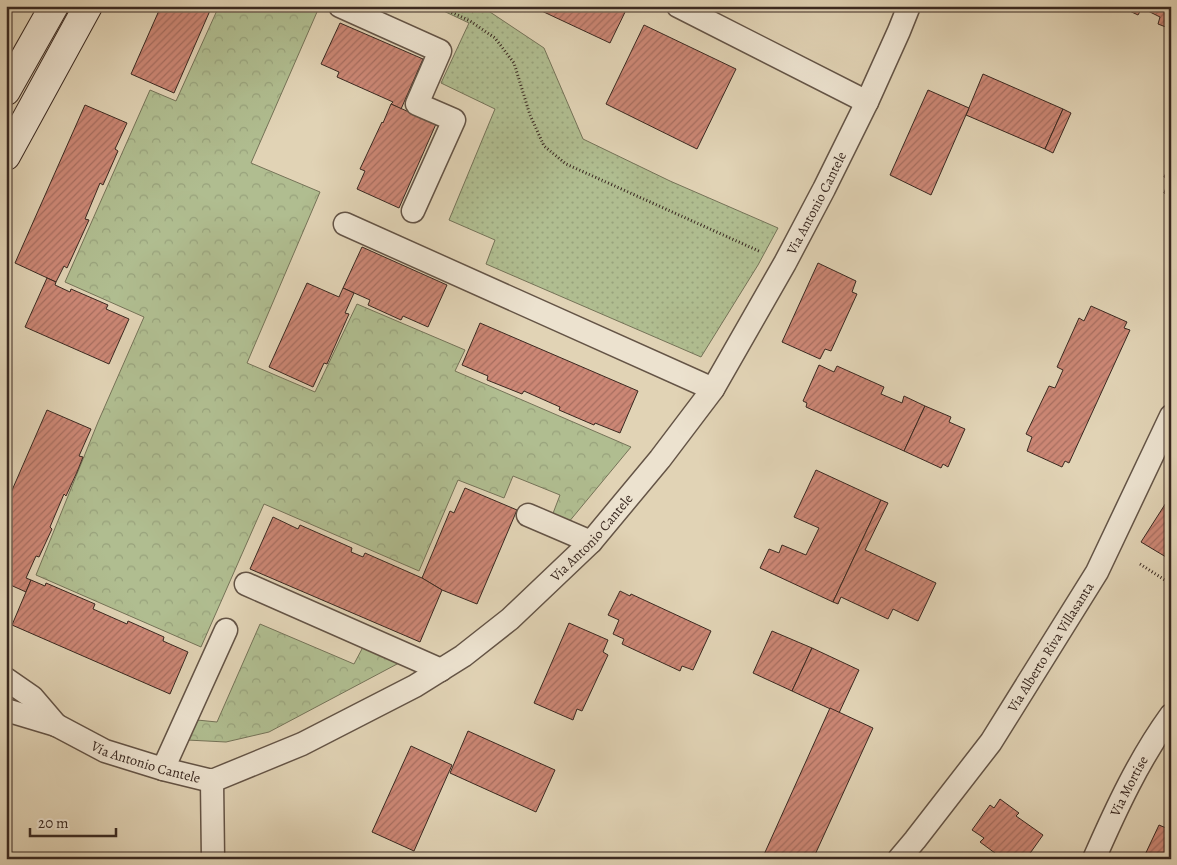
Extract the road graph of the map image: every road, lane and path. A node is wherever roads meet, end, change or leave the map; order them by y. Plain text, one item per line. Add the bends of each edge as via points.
1 (54, 6) edge
2 (88, 6) edge
3 (340, 6) edge
4 (439, 6) edge
5 (678, 6) edge
6 (909, 6) edge
7 (6, 91) edge
8 (867, 102) junction
9 (6, 156) edge
10 (413, 212) dead end
11 (345, 224) dead end
12 (766, 254) dead end
13 (713, 389) junction
14 (1171, 416) edge
15 (528, 515) dead end
16 (591, 542) junction
17 (1140, 564) dead end
18 (246, 584) dead end
19 (1171, 584) edge
20 (226, 630) dead end
21 (441, 670) junction
22 (6, 679) edge
23 (6, 710) edge
24 (1171, 715) edge
25 (56, 725) junction
26 (163, 769) junction
27 (212, 782) junction
28 (213, 859) edge
29 (900, 859) edge
30 (1094, 859) edge

1 - 7 street
2 - 9 street
3 - 10 street via 440,51 416,104 454,120
4 - 12 path via 495,38 514,62 530,116 544,146 566,164
5 - 8 street
6 - 8 street, Via Antonio Cantele
8 - 13 street, Via Antonio Cantele via 785,263
11 - 13 street
13 - 16 street, Via Antonio Cantele
14 - 29 street, Via Alberto Riva Villasanta via 1096,572 991,742
15 - 16 street
16 - 21 street, Via Antonio Cantele via 510,619
17 - 19 path
18 - 21 street
20 - 26 street
21 - 27 street, Via Antonio Cantele via 302,744
22 - 25 street, Via Antonio Cantele via 32,697
23 - 25 street, Via Antonio Cantele
24 - 30 street, Via Mortise via 1144,755
25 - 26 street, Via Antonio Cantele via 106,751
26 - 27 street, Via Antonio Cantele
27 - 28 street

